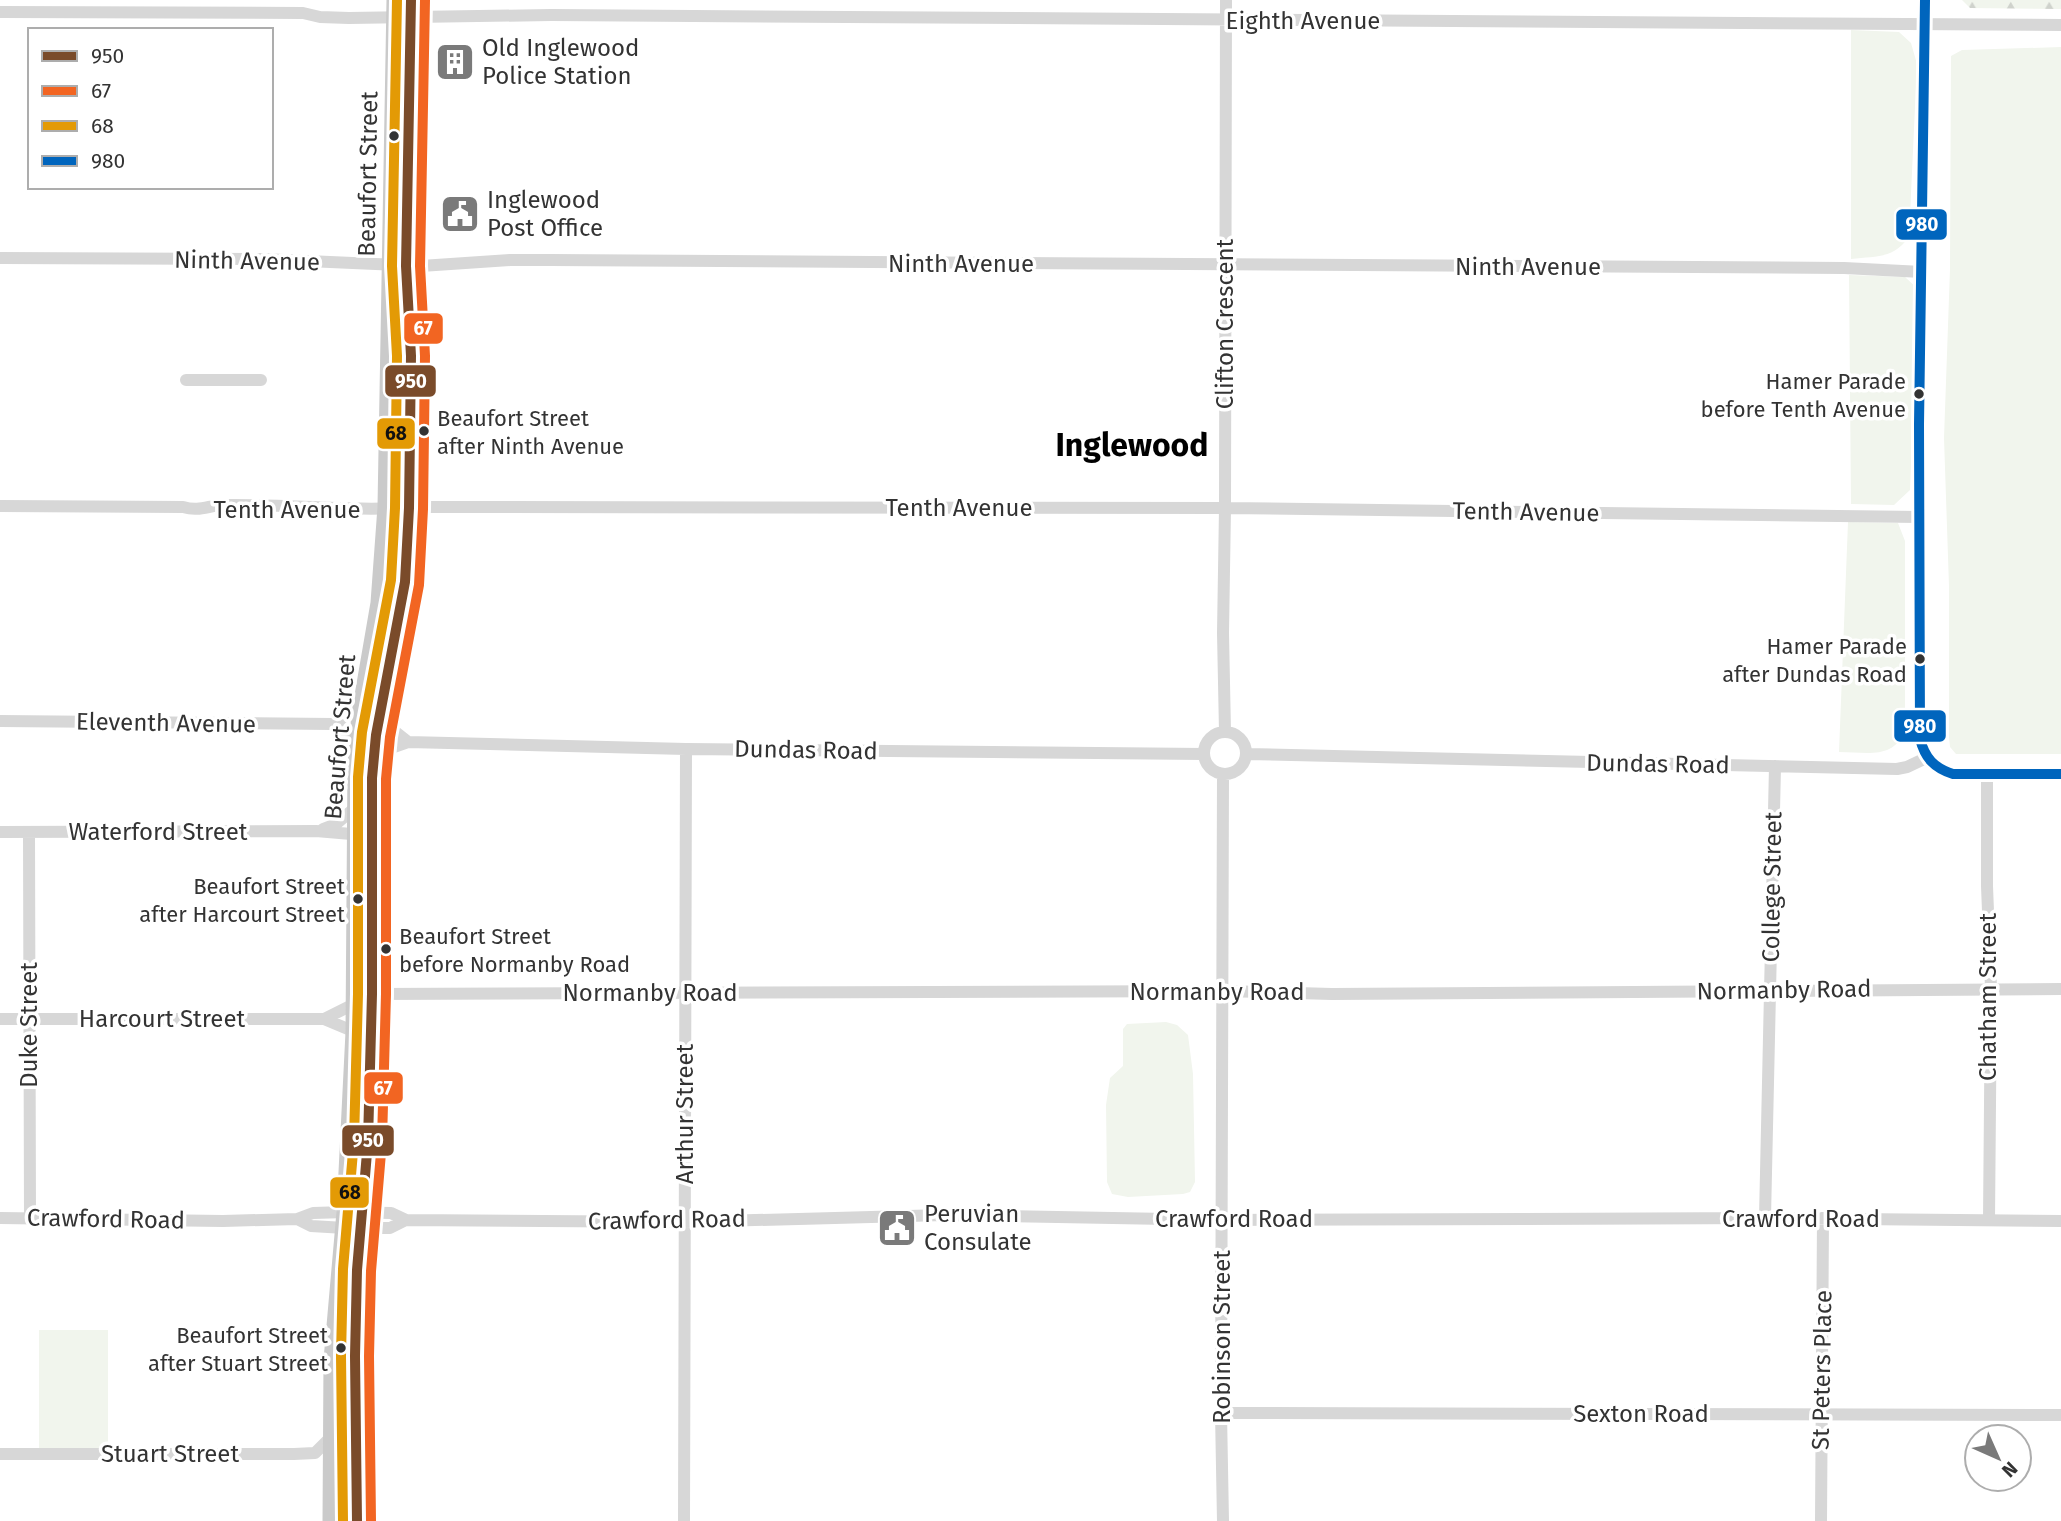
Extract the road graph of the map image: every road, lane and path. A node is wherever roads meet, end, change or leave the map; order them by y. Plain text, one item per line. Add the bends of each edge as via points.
1 (1226, 0) edge
2 (1925, 0) edge
3 (404, 9) edge
4 (0, 12) edge
5 (1226, 20) junction
6 (1925, 25) junction
7 (2061, 25) edge
8 (0, 258) edge
9 (399, 265) junction
10 (1225, 265) junction
11 (1922, 272) junction
12 (186, 380) dead end
13 (261, 380) dead end
14 (0, 506) edge
15 (387, 508) junction
16 (409, 508) junction
17 (1226, 508) junction
18 (1919, 517) junction
19 (370, 716) junction
20 (0, 721) edge
21 (333, 724) junction
22 (1225, 732) junction
23 (408, 742) junction
24 (367, 748) junction
25 (686, 749) junction
26 (1204, 754) junction
27 (1246, 754) junction
28 (1926, 758) junction
29 (1775, 766) junction
30 (1987, 774) junction
31 (2061, 774) edge
32 (1223, 775) junction
33 (356, 807) junction
34 (316, 831) junction
35 (0, 832) edge
36 (29, 832) junction
37 (363, 835) junction
38 (1991, 988) junction
39 (2061, 989) edge
40 (1770, 990) junction
41 (1222, 991) junction
42 (685, 993) junction
43 (364, 998) junction
44 (324, 1018) junction
45 (0, 1019) edge
46 (29, 1019) junction
47 (355, 1032) junction
48 (0, 1218) edge
49 (30, 1218) junction
50 (1765, 1218) junction
51 (1824, 1218) junction
52 (354, 1220) junction
53 (1223, 1220) junction
54 (1989, 1220) junction
55 (2061, 1221) edge
56 (685, 1222) junction
57 (1221, 1413) junction
58 (1821, 1415) junction
59 (2061, 1415) edge
60 (334, 1435) junction
61 (0, 1454) edge
62 (332, 1521) edge
63 (357, 1521) edge
64 (684, 1521) edge
65 (1223, 1521) edge
66 (1821, 1521) edge

1 - 5 street, Clifton Crescent
2 - 6 street
3 - 4 street, Eighth Avenue via 320,17 303,13
3 - 5 street, Eighth Avenue via 551,15
3 - 9 main road, Beaufort Street
5 - 6 street, Eighth Avenue
5 - 10 street, Clifton Crescent
6 - 7 street, Eighth Avenue
6 - 11 street
8 - 9 street, Ninth Avenue via 262,259
9 - 10 street, Ninth Avenue via 510,260
9 - 15 main road, Beaufort Street
9 - 16 main road, Beaufort Street via 411,356
10 - 11 street, Ninth Avenue
10 - 17 street, Clifton Crescent
11 - 18 street
12 - 13 street
14 - 15 street, Tenth Avenue via 183,507 195,511 221,505
15 - 16 street, Tenth Avenue
15 - 19 main road, Beaufort Street
16 - 17 street, Tenth Avenue
16 - 19 main road, Beaufort Street via 405,582
17 - 18 street, Tenth Avenue
17 - 22 street, Clifton Crescent
18 - 28 street via 1920,738
19 - 21 street, Eleventh Avenue via 346,716
19 - 23 street
19 - 24 main road, Beaufort Street
20 - 21 street, Eleventh Avenue
21 - 24 street
22 - 26 street via 1212,736
22 - 27 street via 1241,738
23 - 24 street, Dundas Road
23 - 25 street, Dundas Road
24 - 33 main road, Beaufort Street
24 - 37 main road, Beaufort Street
25 - 26 street, Dundas Road
25 - 42 street, Arthur Street
26 - 32 street via 1210,768
27 - 29 street, Dundas Road
27 - 32 street via 1239,769
28 - 29 street, Dundas Road via 1897,769
28 - 30 street via 1953,774
29 - 40 street, College Street
30 - 31 street
30 - 38 street, Chatham Street
32 - 41 street, Robinson Street
33 - 34 street, Waterford Street via 336,824
33 - 37 main road, Beaufort Street
34 - 36 street, Waterford Street
34 - 37 street, Waterford Street
35 - 36 street, Waterford Street
36 - 46 street, Duke Street
37 - 43 main road, Beaufort Street
38 - 39 street, Normanby Road
38 - 40 street, Normanby Road
38 - 54 street, Chatham Street
40 - 41 street, Normanby Road
40 - 50 street, College Street
41 - 42 street, Normanby Road
41 - 53 street, Robinson Street
42 - 43 street, Normanby Road
42 - 56 street, Arthur Street
43 - 44 street, Harcourt Street
43 - 47 main road, Beaufort Street
43 - 52 main road, Beaufort Street via 368,1141
44 - 46 street, Harcourt Street
44 - 47 street, Harcourt Street
45 - 46 street, Harcourt Street
46 - 49 street, Duke Street
47 - 52 main road, Beaufort Street
48 - 49 street, Crawford Road
49 - 52 street, Crawford Road via 223,1221 297,1219 313,1213
50 - 51 street, Crawford Road
50 - 53 street, Crawford Road
51 - 54 street, Crawford Road
51 - 58 street, St Peters Place
52 - 56 street, Crawford Road via 391,1213 406,1220
52 - 60 main road, Beaufort Street via 334,1347
52 - 63 main road, Beaufort Street
53 - 56 street, Crawford Road via 944,1215
53 - 57 street, Robinson Street
54 - 55 street, Crawford Road
56 - 64 street, Arthur Street
57 - 58 street, Sexton Road
57 - 65 street, Robinson Street
58 - 59 street, Sexton Road
58 - 66 street, St Peters Place
60 - 61 street, Stuart Street via 315,1453
60 - 62 main road, Beaufort Street

